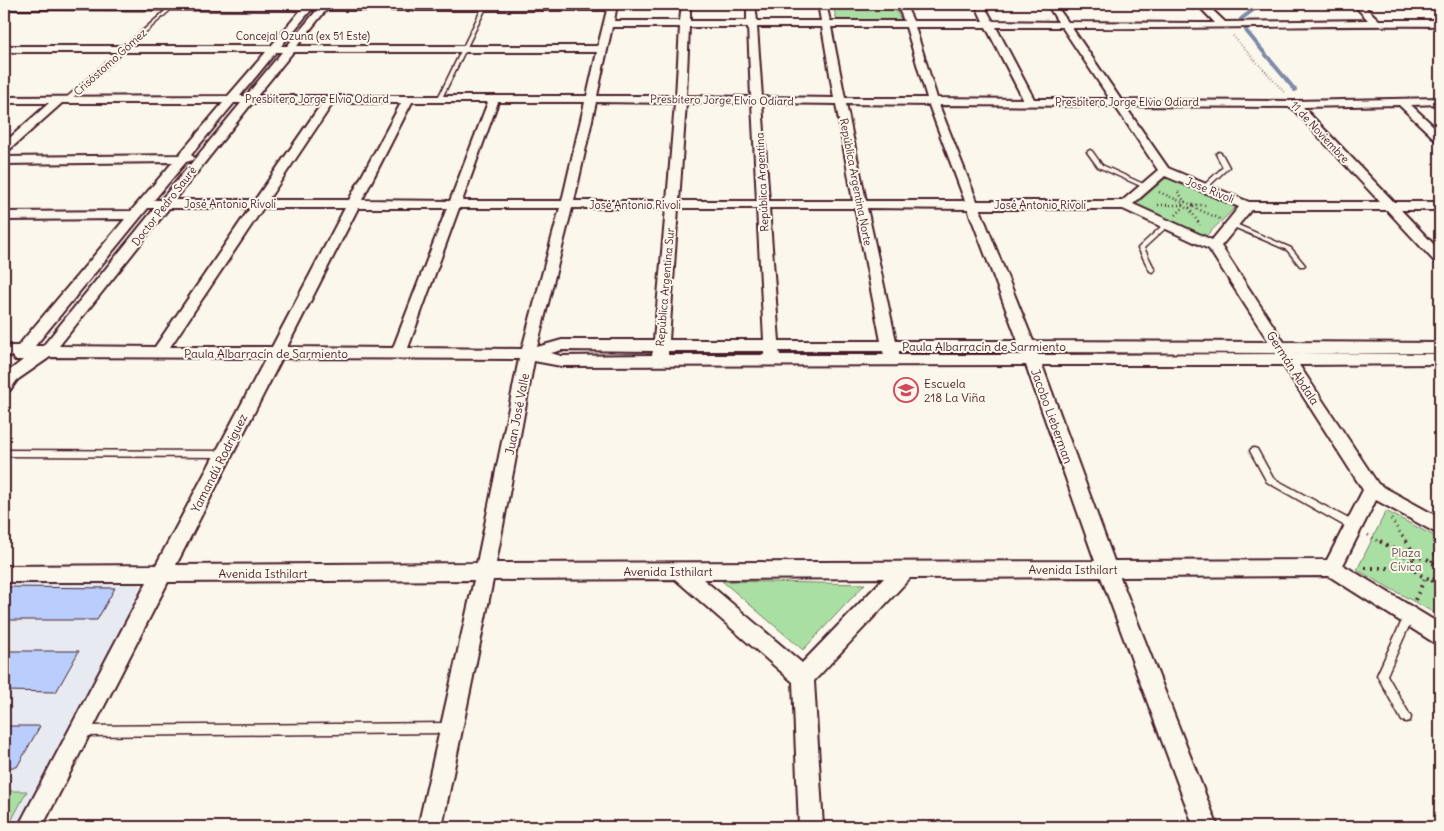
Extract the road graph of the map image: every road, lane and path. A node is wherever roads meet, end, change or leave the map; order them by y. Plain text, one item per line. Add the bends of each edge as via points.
1 (686, 4) edge
2 (751, 4) edge
3 (822, 4) edge
4 (901, 4) edge
5 (980, 4) edge
6 (1051, 4) edge
7 (1201, 4) edge
8 (1357, 4) edge
9 (84, 5) edge
10 (174, 5) edge
11 (317, 5) edge
12 (485, 5) edge
13 (613, 5) edge
14 (8, 7) edge
15 (1376, 22) junction
16 (752, 23) junction
17 (1440, 23) edge
18 (608, 24) junction
19 (684, 24) junction
20 (826, 24) junction
21 (910, 24) junction
22 (990, 24) junction
23 (1066, 25) junction
24 (1223, 25) junction
25 (4, 49) edge
26 (125, 49) junction
27 (274, 49) junction
28 (289, 49) junction
29 (465, 49) junction
30 (602, 49) junction
31 (233, 99) junction
32 (249, 99) junction
33 (591, 99) junction
34 (4, 100) edge
35 (64, 100) junction
36 (329, 100) junction
37 (408, 100) junction
38 (439, 100) junction
39 (494, 100) junction
40 (681, 100) junction
41 (758, 100) junction
42 (1117, 101) junction
43 (1400, 101) junction
44 (840, 102) junction
45 (934, 102) junction
46 (1030, 102) junction
47 (1440, 102) edge
48 (1294, 104) junction
49 (1440, 138) edge
50 (4, 149) edge
51 (1090, 152) dead end
52 (1218, 154) dead end
53 (183, 158) junction
54 (201, 158) junction
55 (4, 160) edge
56 (1164, 171) junction
57 (1147, 187) junction
58 (1204, 188) junction
59 (1182, 202) junction
60 (146, 204) junction
61 (165, 204) junction
62 (258, 204) junction
63 (354, 204) junction
64 (453, 204) junction
65 (567, 204) junction
66 (763, 204) junction
67 (860, 204) junction
68 (1125, 204) junction
69 (672, 205) junction
70 (973, 205) junction
71 (1247, 206) junction
72 (1390, 206) junction
73 (1440, 206) edge
74 (1193, 207) junction
75 (4, 216) edge
76 (136, 216) junction
77 (1231, 224) junction
78 (1166, 225) junction
79 (1214, 246) junction
80 (1440, 258) edge
81 (1302, 265) dead end
82 (1152, 270) dead end
83 (660, 345) junction
84 (1440, 348) edge
85 (4, 351) edge
86 (22, 351) junction
87 (46, 352) junction
88 (159, 352) junction
89 (276, 353) junction
90 (772, 353) junction
91 (892, 353) junction
92 (1029, 353) junction
93 (1283, 353) junction
94 (398, 354) junction
95 (528, 354) junction
96 (1440, 359) edge
97 (659, 361) junction
98 (8, 381) edge
99 (1254, 451) dead end
100 (4, 453) edge
101 (224, 454) junction
102 (1372, 489) junction
103 (1353, 526) junction
104 (1440, 527) edge
105 (1440, 545) edge
106 (1416, 556) junction
107 (1410, 559) junction
108 (1432, 562) junction
109 (1107, 568) junction
110 (1332, 568) junction
111 (1412, 568) junction
112 (1439, 568) edge
113 (905, 570) junction
114 (679, 571) junction
115 (485, 572) junction
116 (162, 573) junction
117 (4, 574) edge
118 (1440, 576) edge
119 (1425, 578) junction
120 (1432, 580) junction
121 (1440, 592) edge
122 (1409, 615) junction
123 (1440, 635) edge
124 (802, 677) junction
125 (1406, 716) dead end
126 (452, 728) junction
127 (81, 731) junction
128 (30, 827) edge
129 (430, 827) edge
130 (811, 827) edge
131 (1206, 827) edge

1 - 19 street, República Argentina Sur
2 - 16 street, República Argentina
3 - 20 street, República Argentina Norte
4 - 21 street, Jacobo Lieberman
5 - 22 street
6 - 23 street
7 - 24 street
8 - 15 street
9 - 10 street
9 - 14 street
10 - 11 street
10 - 26 lane, Crisóstomo Gómez
11 - 12 street
11 - 27 street, Doctor Pedro Sauré
11 - 28 street, Doctor Pedro Sauré
12 - 13 street
12 - 29 lane
13 - 18 street, Juan José Valle
15 - 17 street
15 - 24 street
16 - 19 street
16 - 20 street
16 - 41 street, República Argentina
18 - 19 street
18 - 30 street, Juan José Valle
19 - 40 street, República Argentina Sur
20 - 21 street
20 - 44 street, República Argentina Norte
21 - 22 street
21 - 45 street, Jacobo Lieberman
22 - 23 street
22 - 46 street
23 - 24 street
23 - 42 street
24 - 48 path, 11 de Noviembre
25 - 26 street, Concejal Ozuna (ex 51 Este)
26 - 27 street, Concejal Ozuna (ex 51 Este)
26 - 35 lane, Crisóstomo Gómez
27 - 28 street, Concejal Ozuna (ex 51 Este)
27 - 31 street, Doctor Pedro Sauré
28 - 29 street, Concejal Ozuna (ex 51 Este)
28 - 32 street, Doctor Pedro Sauré
29 - 30 street, Concejal Ozuna (ex 51 Este)
29 - 38 lane
30 - 33 street, Juan José Valle
31 - 32 street, Presbítero Jorge Elvio Odiard
31 - 35 street, Presbítero Jorge Elvio Odiard
31 - 53 street, Doctor Pedro Sauré
32 - 36 street, Presbítero Jorge Elvio Odiard
32 - 54 street, Doctor Pedro Sauré
33 - 39 street, Presbítero Jorge Elvio Odiard
33 - 40 street, Presbítero Jorge Elvio Odiard
33 - 65 street, Juan José Valle
34 - 35 street, Presbítero Jorge Elvio Odiard
35 - 50 street, Crisóstomo Gómez
36 - 37 street, Presbítero Jorge Elvio Odiard
36 - 62 street
37 - 38 street, Presbítero Jorge Elvio Odiard
37 - 63 street, Yamandú Rodríguez
38 - 39 street, Presbítero Jorge Elvio Odiard
39 - 64 street
40 - 41 street, Presbítero Jorge Elvio Odiard
40 - 69 street, República Argentina Sur
41 - 44 street, Presbítero Jorge Elvio Odiard
41 - 66 street, República Argentina
42 - 46 street, Presbítero Jorge Elvio Odiard
42 - 48 street, Presbítero Jorge Elvio Odiard
42 - 56 street
43 - 47 street, Presbítero Jorge Elvio Odiard
43 - 48 street, Presbítero Jorge Elvio Odiard
43 - 49 street
44 - 45 street, Presbítero Jorge Elvio Odiard
44 - 67 street, República Argentina Norte
45 - 46 street, Presbítero Jorge Elvio Odiard
45 - 70 street, Jacobo Lieberman
48 - 72 street, 11 de Noviembre
51 - 57 lane via 1100,166
52 - 58 lane via 1226,167
53 - 54 street
53 - 55 street
53 - 60 street, Doctor Pedro Sauré
54 - 61 street, Doctor Pedro Sauré
56 - 57 street
56 - 58 street, Jose Rivoli
57 - 59 path
57 - 68 street
58 - 71 street, Jose Rivoli
59 - 74 path via 1189,202
59 - 74 path via 1184,207
60 - 61 street, José Antonio Rívoli
60 - 76 street, Doctor Pedro Sauré
61 - 62 street, José Antonio Rívoli
61 - 87 street, Doctor Pedro Sauré
62 - 63 street, José Antonio Rívoli
62 - 88 street
63 - 64 street, José Antonio Rívoli
63 - 89 street, Yamandú Rodríguez
64 - 65 street, José Antonio Rívoli
64 - 94 street
65 - 69 street, José Antonio Rívoli
65 - 95 street, Juan José Valle
66 - 67 street, José Antonio Rívoli
66 - 69 street, José Antonio Rívoli
66 - 90 street, República Argentina
67 - 70 street, José Antonio Rívoli
67 - 91 street, República Argentina Norte
68 - 70 street, José Antonio Rívoli
68 - 78 street
69 - 83 street, República Argentina Sur
70 - 92 street, Jacobo Lieberman
71 - 72 street
71 - 77 street, Jose Rivoli
72 - 73 street
72 - 80 street, 11 de Noviembre
74 - 77 path
75 - 76 street
76 - 86 street, Doctor Pedro Sauré
77 - 79 street, Jose Rivoli
77 - 81 lane via 1289,249
78 - 79 street
78 - 82 lane via 1141,248
79 - 93 street, Germán Abdala
83 - 90 street, Paula Albarracín de Sarmiento
83 - 95 street, Paula Albarracín de Sarmiento via 562,345
83 - 97 street, República Argentina Sur
84 - 93 street, Paula Albarracín de Sarmiento
85 - 86 street, Paula Albarracín de Sarmiento
86 - 87 street, Paula Albarracín de Sarmiento
86 - 98 street, Doctor Pedro Sauré
87 - 88 street, Paula Albarracín de Sarmiento
87 - 98 street, Doctor Pedro Sauré
88 - 89 street, Paula Albarracín de Sarmiento
89 - 94 street, Paula Albarracín de Sarmiento
89 - 101 street, Yamandú Rodríguez
90 - 91 street, Paula Albarracín de Sarmiento
90 - 97 street, Paula Albarracín de Sarmiento
91 - 92 street, Paula Albarracín de Sarmiento
92 - 93 street, Paula Albarracín de Sarmiento
92 - 109 street, Jacobo Lieberman
93 - 96 street, Paula Albarracín de Sarmiento
93 - 102 street, Germán Abdala
94 - 95 street, Paula Albarracín de Sarmiento
95 - 97 street, Paula Albarracín de Sarmiento via 561,361
95 - 115 street, Juan José Valle
99 - 103 lane via 1270,480
100 - 101 lane
101 - 116 street, Yamandú Rodríguez
102 - 103 street
102 - 104 street
102 - 106 path
103 - 107 path
103 - 110 street
105 - 108 path
106 - 107 path
106 - 108 path
107 - 111 path
108 - 112 path
109 - 110 street, Avenida Isthilart
109 - 113 street, Avenida Isthilart
109 - 131 street, Jacobo Lieberman
110 - 111 path
110 - 122 street
111 - 119 path
112 - 118 path
113 - 114 street, Avenida Isthilart
113 - 124 street
114 - 115 street, Avenida Isthilart
114 - 124 street
115 - 116 street, Avenida Isthilart
115 - 126 street, Juan José Valle
116 - 117 street, Avenida Isthilart
116 - 127 street, Yamandú Rodríguez
118 - 120 path
119 - 120 path
119 - 122 path
120 - 121 path
122 - 123 street
122 - 125 lane via 1382,675
124 - 130 street
126 - 127 lane
126 - 129 street, Juan José Valle
127 - 128 street, Yamandú Rodríguez

